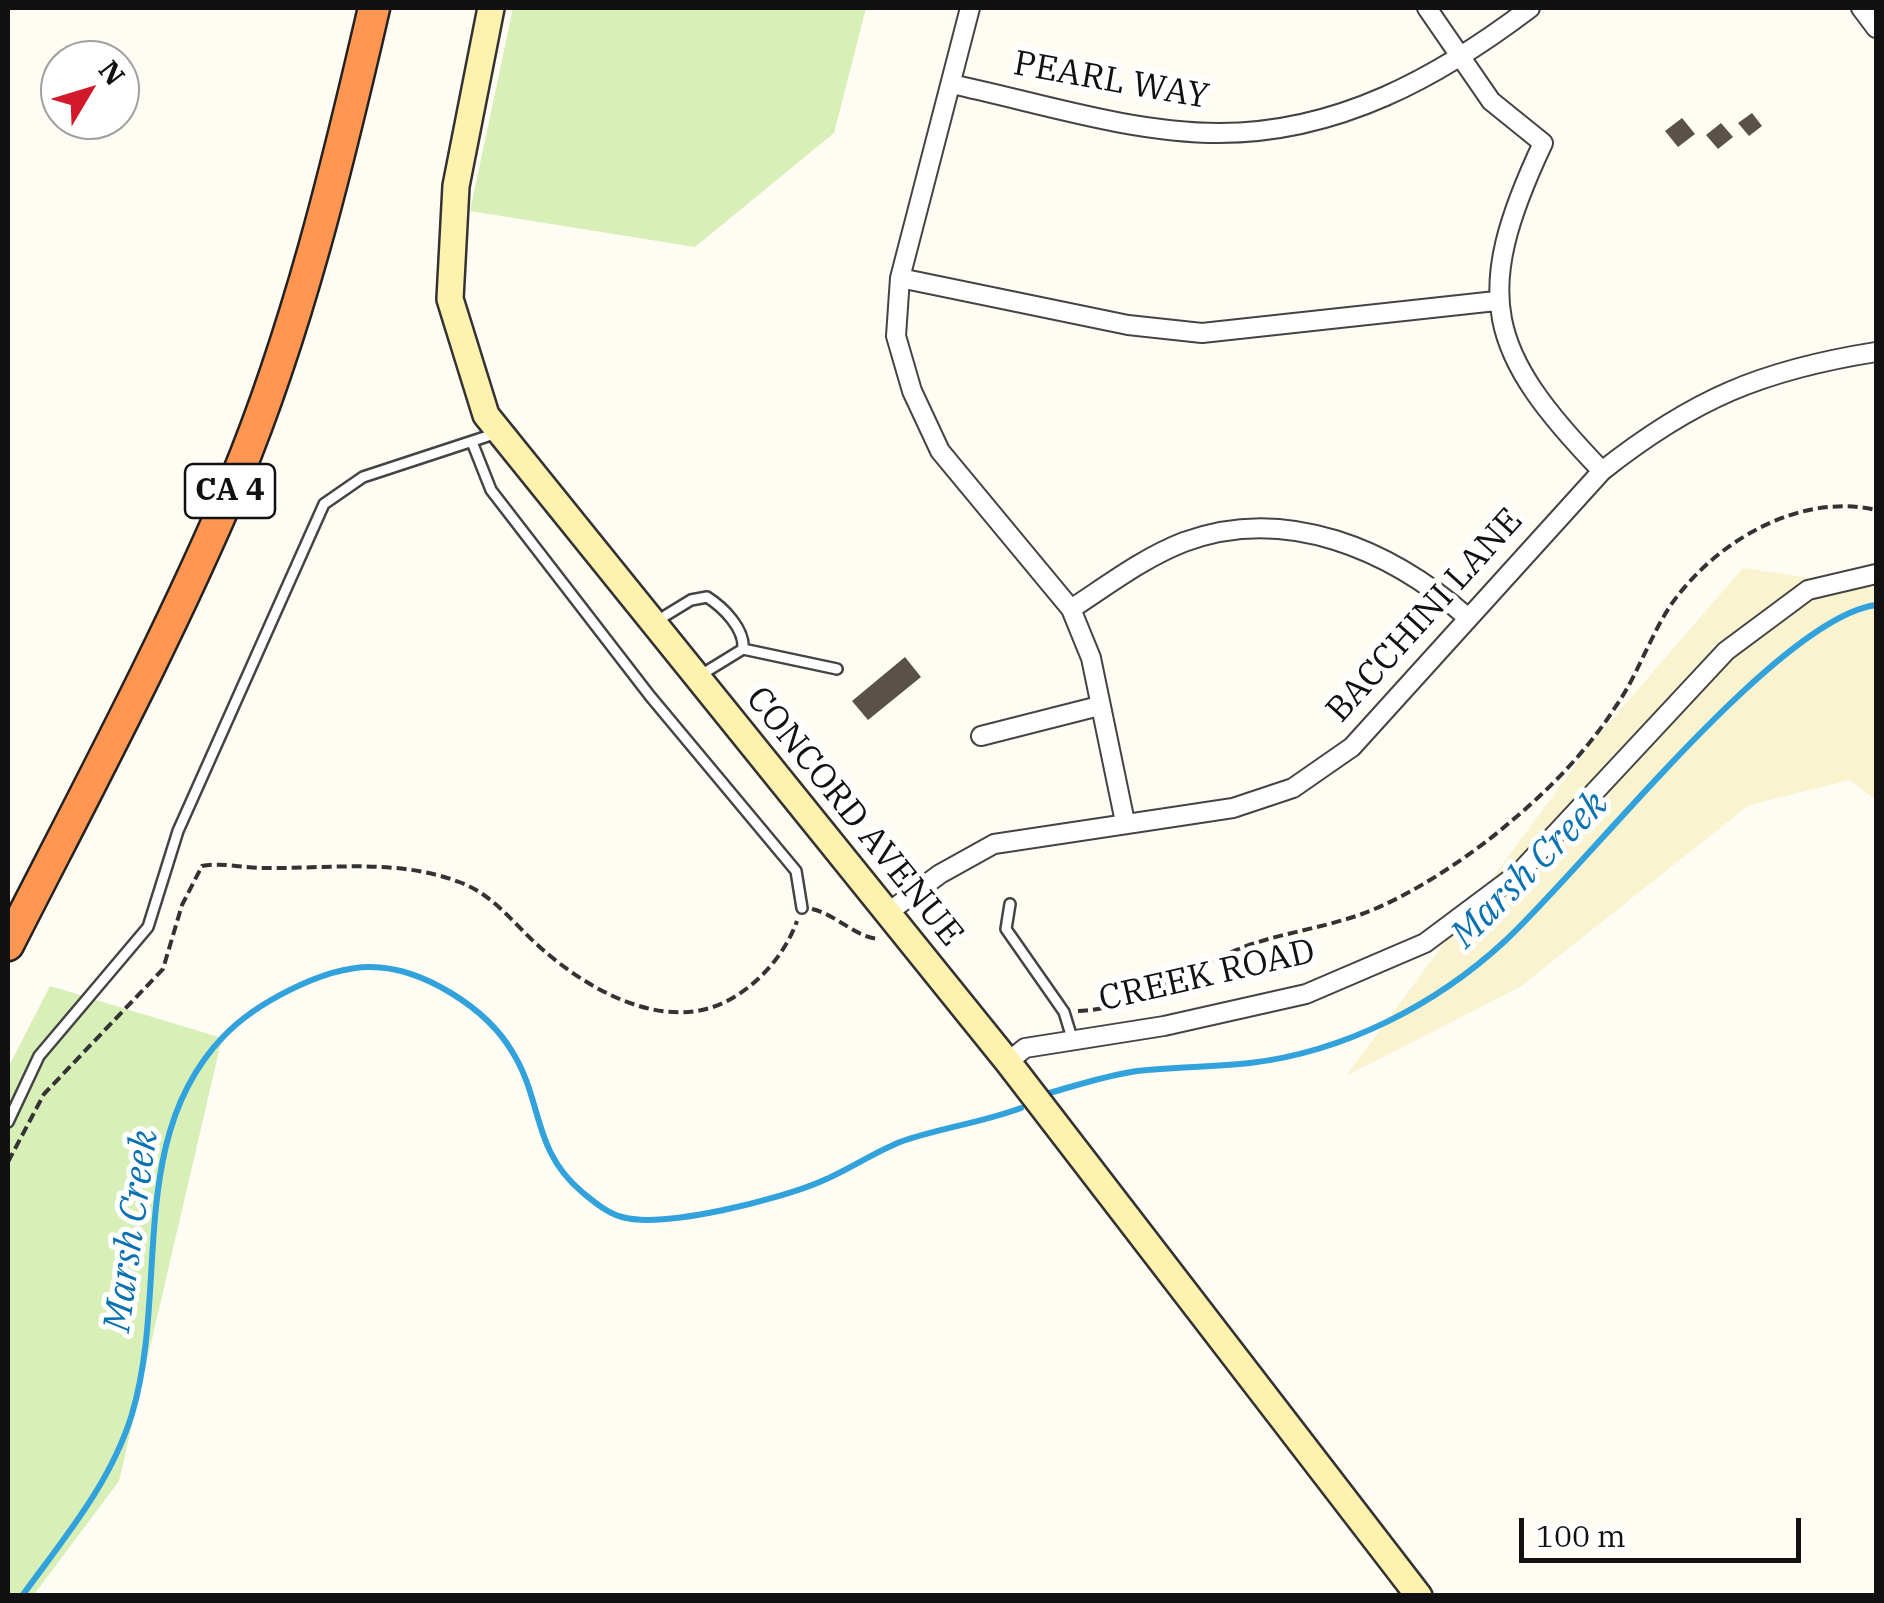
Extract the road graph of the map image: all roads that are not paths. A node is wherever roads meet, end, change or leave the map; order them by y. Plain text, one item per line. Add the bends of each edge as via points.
1 (374, 8) edge
2 (491, 8) edge
3 (970, 8) edge
4 (1428, 8) edge
5 (1530, 8) edge
6 (1861, 8) edge
7 (1876, 28) edge
8 (1462, 60) junction
9 (950, 84) junction
10 (900, 278) junction
11 (1496, 301) junction
12 (1876, 352) edge
13 (500, 432) junction
14 (472, 442) junction
15 (1602, 471) junction
16 (1876, 574) edge
17 (1071, 608) junction
18 (1467, 617) junction
19 (653, 624) junction
20 (743, 649) junction
21 (837, 669) dead end
22 (697, 678) junction
23 (1099, 706) junction
24 (981, 736) dead end
25 (1124, 822) junction
26 (1010, 904) dead end
27 (802, 908) road end
28 (885, 926) junction
29 (8, 945) edge
30 (1072, 1038) junction
31 (1008, 1062) junction
32 (8, 1122) edge
33 (1419, 1596) edge

1 - 29 highway, CA 4 via 332,192 234,481
2 - 13 street, CONCORD AVENUE via 456,186 450,300 486,416
3 - 9 street
4 - 8 street
5 - 8 street, PEARL WAY
6 - 7 street
8 - 9 street, PEARL WAY via 1368,106 1221,133 1167,129
8 - 11 street via 1491,101 1543,143 1507,232
9 - 10 street
10 - 11 street via 1128,325 1202,333
10 - 17 street via 896,336 940,451
11 - 15 street via 1508,348 1530,389
12 - 15 street, BACCHINI LANE via 1802,364 1735,386 1650,433
13 - 14 lane
13 - 19 street, CONCORD AVENUE
14 - 27 lane via 491,490 796,871
14 - 32 lane via 363,477 324,504 178,831 148,927 40,1056
15 - 18 street, BACCHINI LANE
16 - 30 street, CREEK ROAD via 1808,590 1726,651 1520,872 1424,943 1306,994 1164,1026
17 - 18 street via 1139,564 1233,528 1329,538 1376,552 1424,580
17 - 23 street via 1091,658
18 - 25 street, BACCHINI LANE via 1352,747 1293,788 1232,808
19 - 20 lane via 706,598 736,627
19 - 22 street, CONCORD AVENUE
20 - 21 lane
20 - 22 lane
22 - 28 street, CONCORD AVENUE
23 - 24 street
23 - 25 street
25 - 28 street, BACCHINI LANE via 994,844 940,874
26 - 30 lane via 1006,929 1064,1012
28 - 31 street, CONCORD AVENUE
30 - 31 street, CREEK ROAD via 1024,1048
31 - 33 street, CONCORD AVENUE

